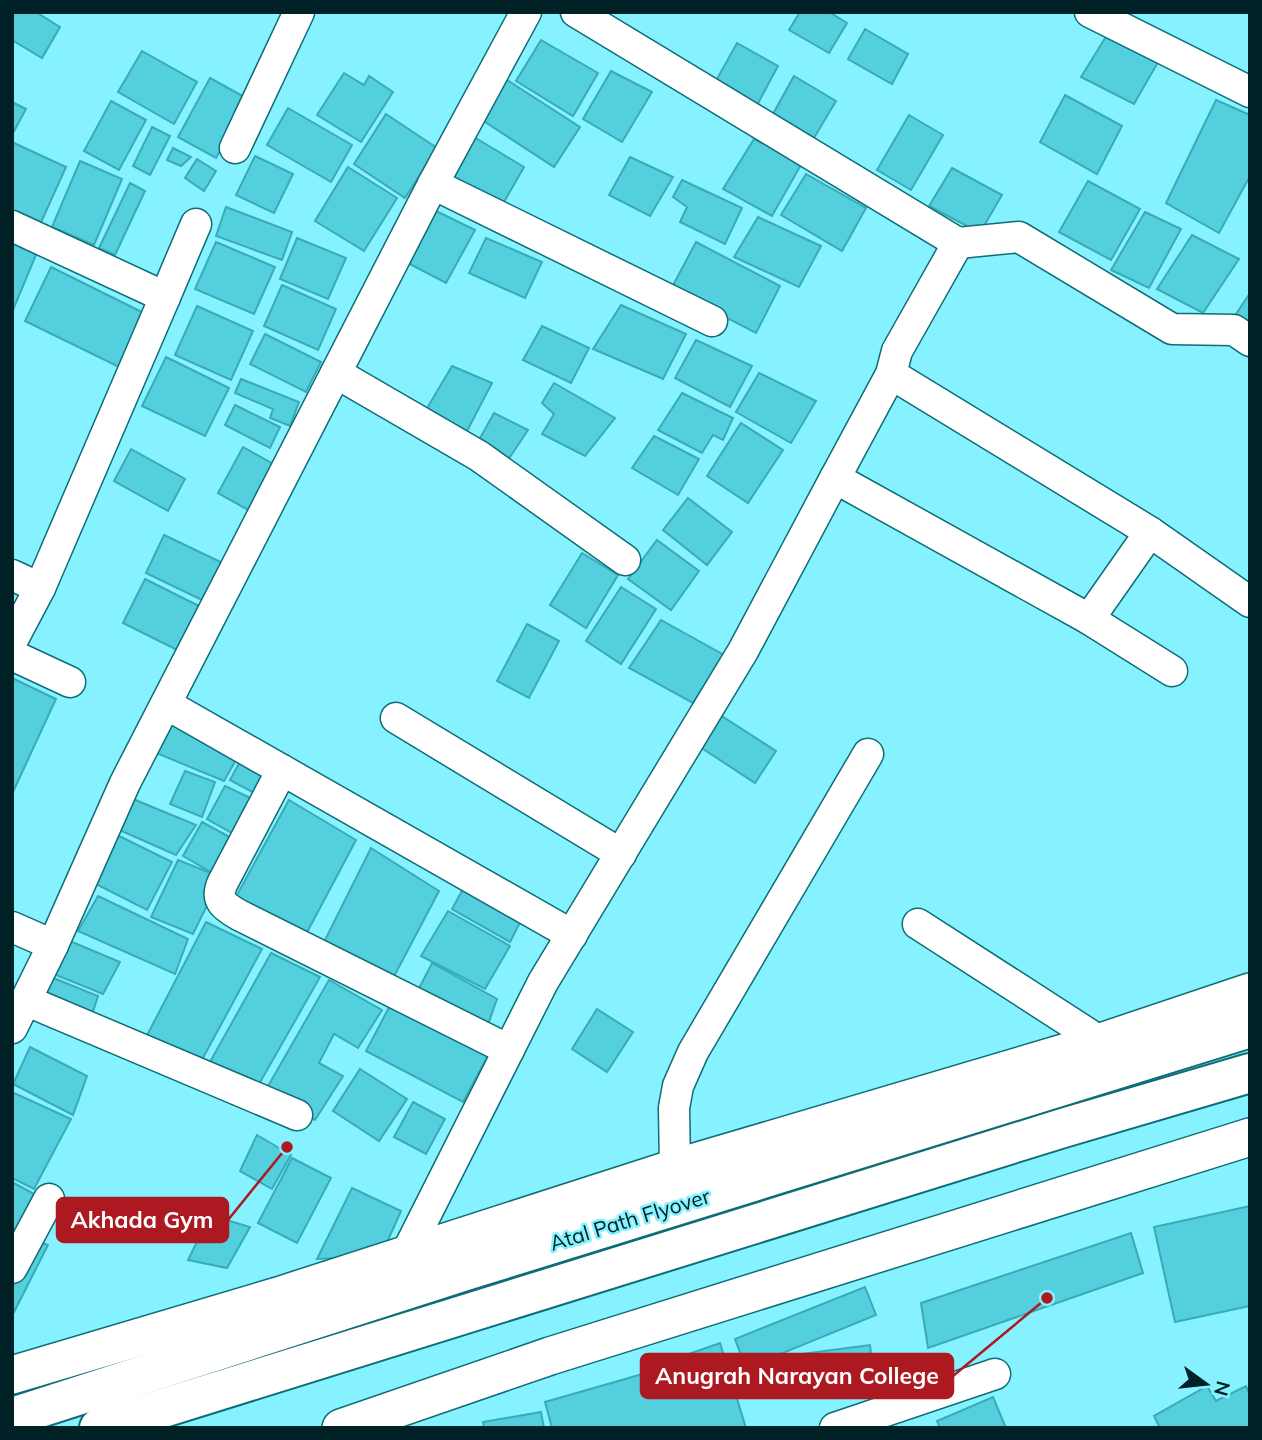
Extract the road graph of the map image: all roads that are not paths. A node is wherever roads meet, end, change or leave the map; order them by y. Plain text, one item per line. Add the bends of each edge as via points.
1 (299, 12) edge
2 (526, 12) edge
3 (576, 12) edge
4 (1090, 12) edge
5 (1250, 92) edge
6 (235, 148) dead end
7 (433, 184) junction
8 (196, 224) dead end
9 (12, 226) edge
10 (958, 243) junction
11 (165, 298) junction
12 (712, 321) dead end
13 (1250, 341) edge
14 (336, 373) junction
15 (891, 374) junction
16 (835, 478) junction
17 (1150, 531) junction
18 (625, 560) dead end
19 (12, 575) edge
20 (40, 588) junction
21 (1250, 602) edge
22 (1089, 620) junction
23 (12, 641) edge
24 (12, 656) edge
25 (1172, 671) dead end
26 (70, 682) dead end
27 (166, 704) junction
28 (396, 718) dead end
29 (868, 754) dead end
30 (282, 770) junction
31 (621, 855) junction
32 (918, 924) dead end
33 (12, 927) edge
34 (572, 935) junction
35 (53, 945) junction
36 (1250, 992) edge
37 (25, 1000) junction
38 (12, 1028) edge
39 (1250, 1028) edge
40 (1101, 1042) junction
41 (509, 1051) junction
42 (1250, 1073) edge
43 (298, 1115) dead end
44 (1250, 1138) edge
45 (675, 1168) junction
46 (49, 1199) dead end
47 (405, 1256) junction
48 (12, 1268) edge
49 (995, 1374) dead end
50 (12, 1375) edge
51 (107, 1413) edge
52 (12, 1417) edge
53 (341, 1428) edge
54 (835, 1428) edge

1 - 6 street
2 - 7 street
3 - 10 street
4 - 5 street
7 - 12 street
7 - 14 street
8 - 11 street
9 - 11 street
10 - 13 street via 1019,237 1172,329 1234,330
10 - 15 street via 897,351
11 - 20 street
14 - 18 street via 479,456
14 - 27 street
15 - 16 street
15 - 17 street
16 - 22 street
16 - 31 street via 743,651
17 - 21 street
17 - 22 street
19 - 20 street
20 - 23 street
22 - 25 street
24 - 26 street
27 - 30 street
27 - 35 street via 125,783
28 - 31 street
29 - 45 street via 693,1052 674,1108
30 - 34 street
30 - 41 street via 222,884 218,893 222,904
31 - 34 street
32 - 40 street
33 - 35 street
34 - 41 street
35 - 37 street
36 - 40 street
37 - 38 street
37 - 43 street
39 - 51 main road, Atal Path Flyover via 482,1265
40 - 45 street
41 - 47 street
42 - 51 main road, Atal Path Flyover
44 - 53 street via 550,1356
45 - 47 street
46 - 48 street
47 - 50 street
49 - 54 street
51 - 52 main road, Atal Path Flyover

